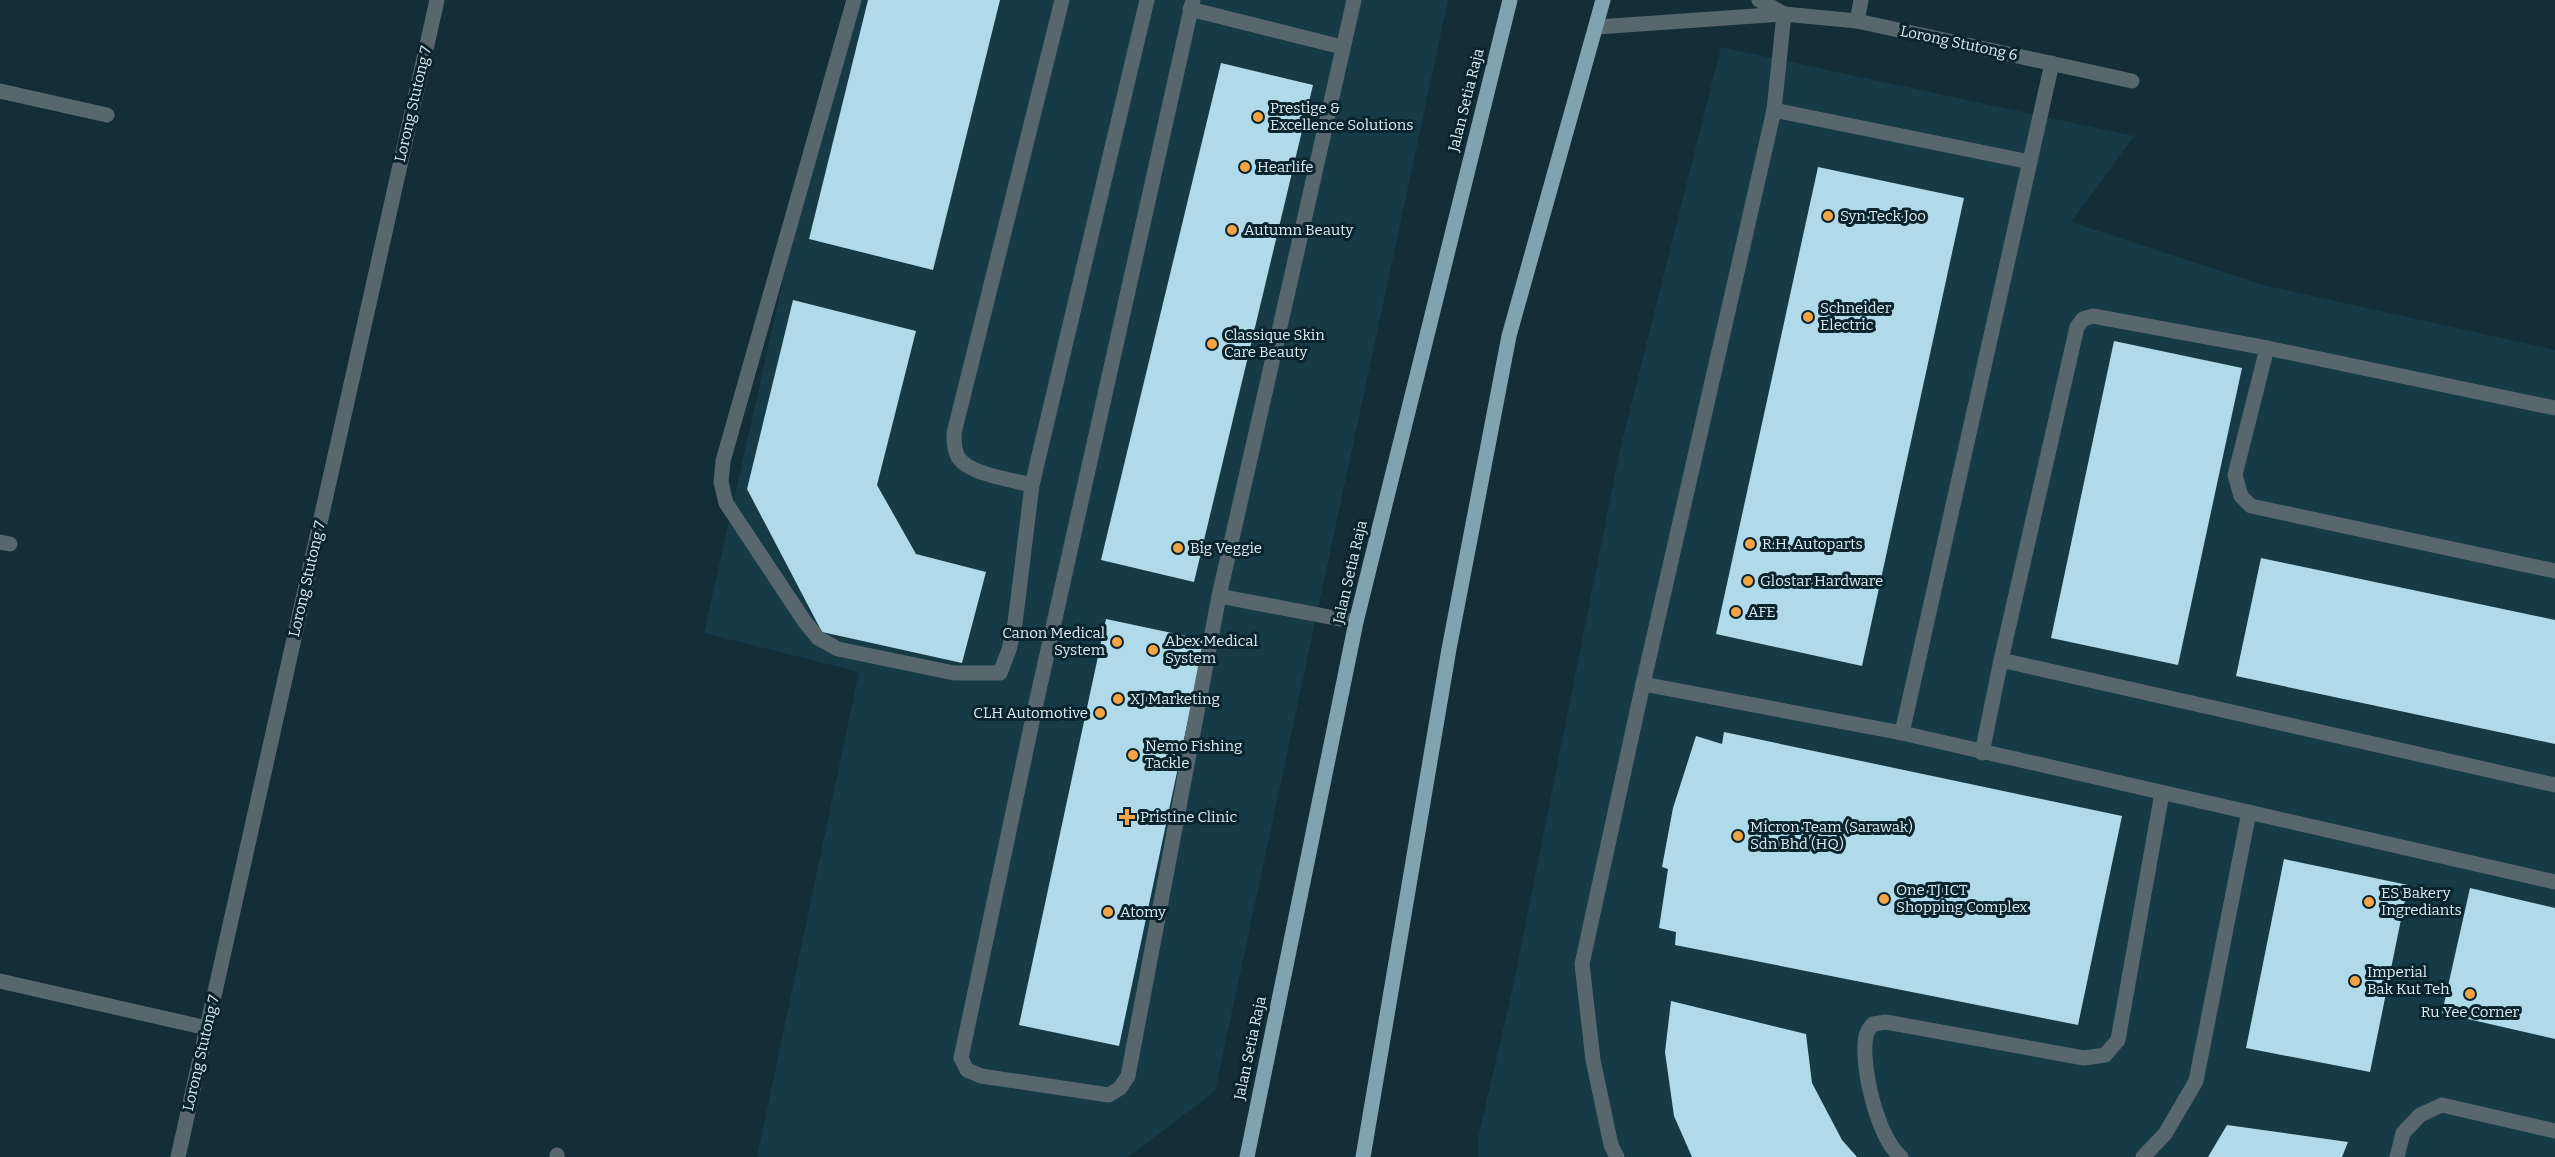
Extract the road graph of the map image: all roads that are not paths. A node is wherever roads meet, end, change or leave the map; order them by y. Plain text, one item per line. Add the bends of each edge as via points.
1 (436, 0) edge
2 (854, 0) edge
3 (1062, 0) edge
4 (1147, 0) edge
5 (1354, 0) edge
6 (1510, 0) edge
7 (1603, 0) edge
8 (1759, 0) edge
9 (1861, 0) edge
10 (1191, 4) edge
11 (1784, 14) junction
12 (1857, 21) junction
13 (1597, 27) junction
14 (1342, 47) junction
15 (2052, 63) junction
16 (2132, 81) dead end
17 (0, 91) edge
18 (1774, 110) junction
19 (107, 115) dead end
20 (2030, 162) junction
21 (2267, 348) junction
22 (2555, 408) edge
23 (1032, 485) junction
24 (2555, 571) edge
25 (1219, 596) junction
26 (1356, 622) junction
27 (2001, 660) junction
28 (1642, 684) junction
29 (1902, 733) junction
30 (1982, 753) junction
31 (2555, 785) edge
32 (2162, 793) junction
33 (2249, 812) junction
34 (2555, 882) edge
35 (0, 981) edge
36 (207, 1028) junction
37 (2555, 1131) edge
38 (178, 1157) edge
39 (1246, 1157) edge
40 (1363, 1157) edge
41 (1617, 1157) edge
42 (1901, 1157) edge
43 (2143, 1157) edge
44 (2397, 1157) edge

1 - 36 street, Lorong Stutong 7
2 - 23 street via 723,461 721,482 726,503 818,638 838,649 954,674 1000,673 1015,623
3 - 23 street via 954,433 958,457 966,466
4 - 23 street
5 - 14 street
6 - 26 main road, Jalan Setia Raja
7 - 13 main road
8 - 11 street, Lorong Stutong 6
9 - 12 street
10 - 14 street
10 - 25 street via 961,1058 967,1070 981,1076 1109,1095 1128,1076
11 - 12 street, Lorong Stutong 6
11 - 13 street, Lorong Stutong 6
11 - 18 street
12 - 15 street, Lorong Stutong 6
13 - 40 main road via 1509,336 1449,649
14 - 25 street
15 - 16 street, Lorong Stutong 6
15 - 20 street
17 - 19 street
18 - 20 street
18 - 28 street
20 - 29 street
21 - 22 street
21 - 24 street via 2235,476 2241,496 2251,506
21 - 27 street via 2092,316 2083,319 2077,327
25 - 26 street
26 - 39 main road, Jalan Setia Raja
27 - 30 street
27 - 31 street
28 - 29 street
28 - 41 street via 1582,964 1593,1060
29 - 30 street
30 - 32 street
32 - 33 street
32 - 42 street via 2118,1040 2105,1055 2084,1058 1886,1022 1873,1024 1866,1034 1867,1086 1891,1149
33 - 34 street
33 - 43 street via 2196,1081 2165,1134
35 - 36 street
36 - 38 street, Lorong Stutong 7
37 - 44 street via 2442,1105 2420,1115 2403,1132

